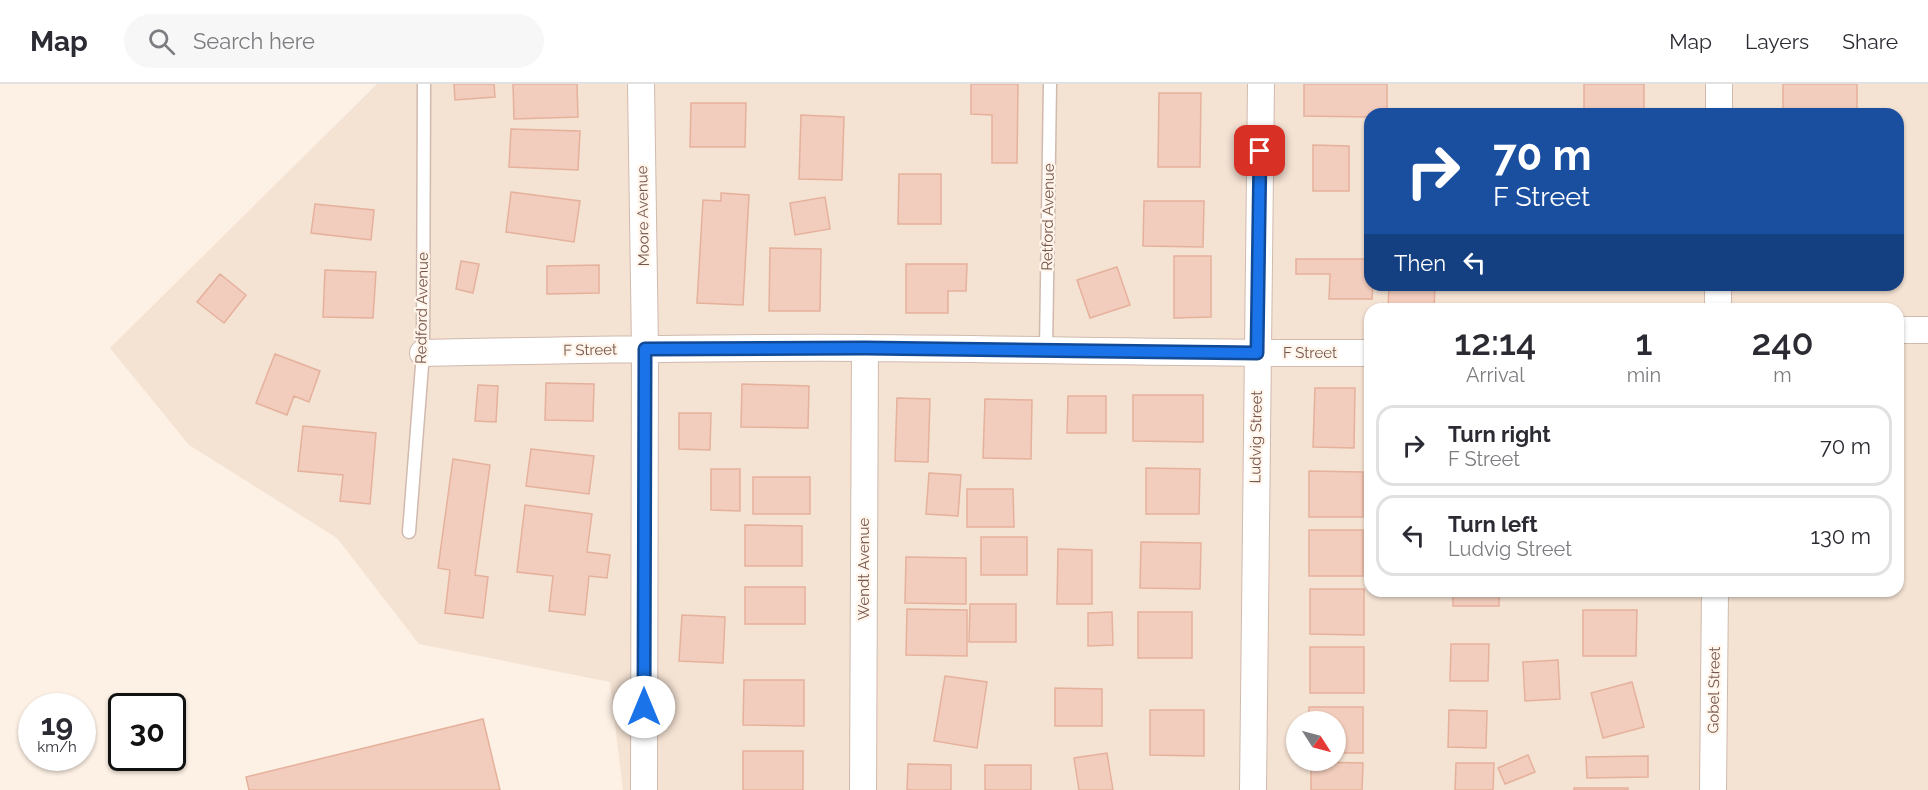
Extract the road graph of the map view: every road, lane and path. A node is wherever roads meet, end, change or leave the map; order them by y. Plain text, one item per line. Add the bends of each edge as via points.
1 (424, 84) edge
2 (641, 84) edge
3 (1050, 84) edge
4 (1261, 84) edge
5 (1719, 84) edge
6 (1719, 108) edge
7 (1904, 330) edge
8 (1928, 330) edge
9 (865, 348) junction
10 (645, 349) junction
11 (1046, 350) junction
12 (423, 353) junction
13 (1257, 353) junction
14 (1364, 353) edge
15 (409, 532) dead end
16 (1715, 597) edge
17 (644, 790) edge
18 (863, 790) edge
19 (1253, 790) edge
20 (1713, 790) edge

1 - 12 lane, Redford Avenue
2 - 10 street, Moore Avenue
3 - 11 lane, Retford Avenue
4 - 13 street, Ludvig Street
5 - 6 street
7 - 8 street
9 - 10 street, F Street
9 - 11 street, F Street
9 - 18 street, Wendt Avenue
10 - 12 street, F Street
10 - 17 street, Moore Avenue
11 - 13 street, F Street
12 - 15 lane, Redford Avenue
13 - 14 street, F Street
13 - 19 street, Ludvig Street
16 - 20 street, Gobel Street

